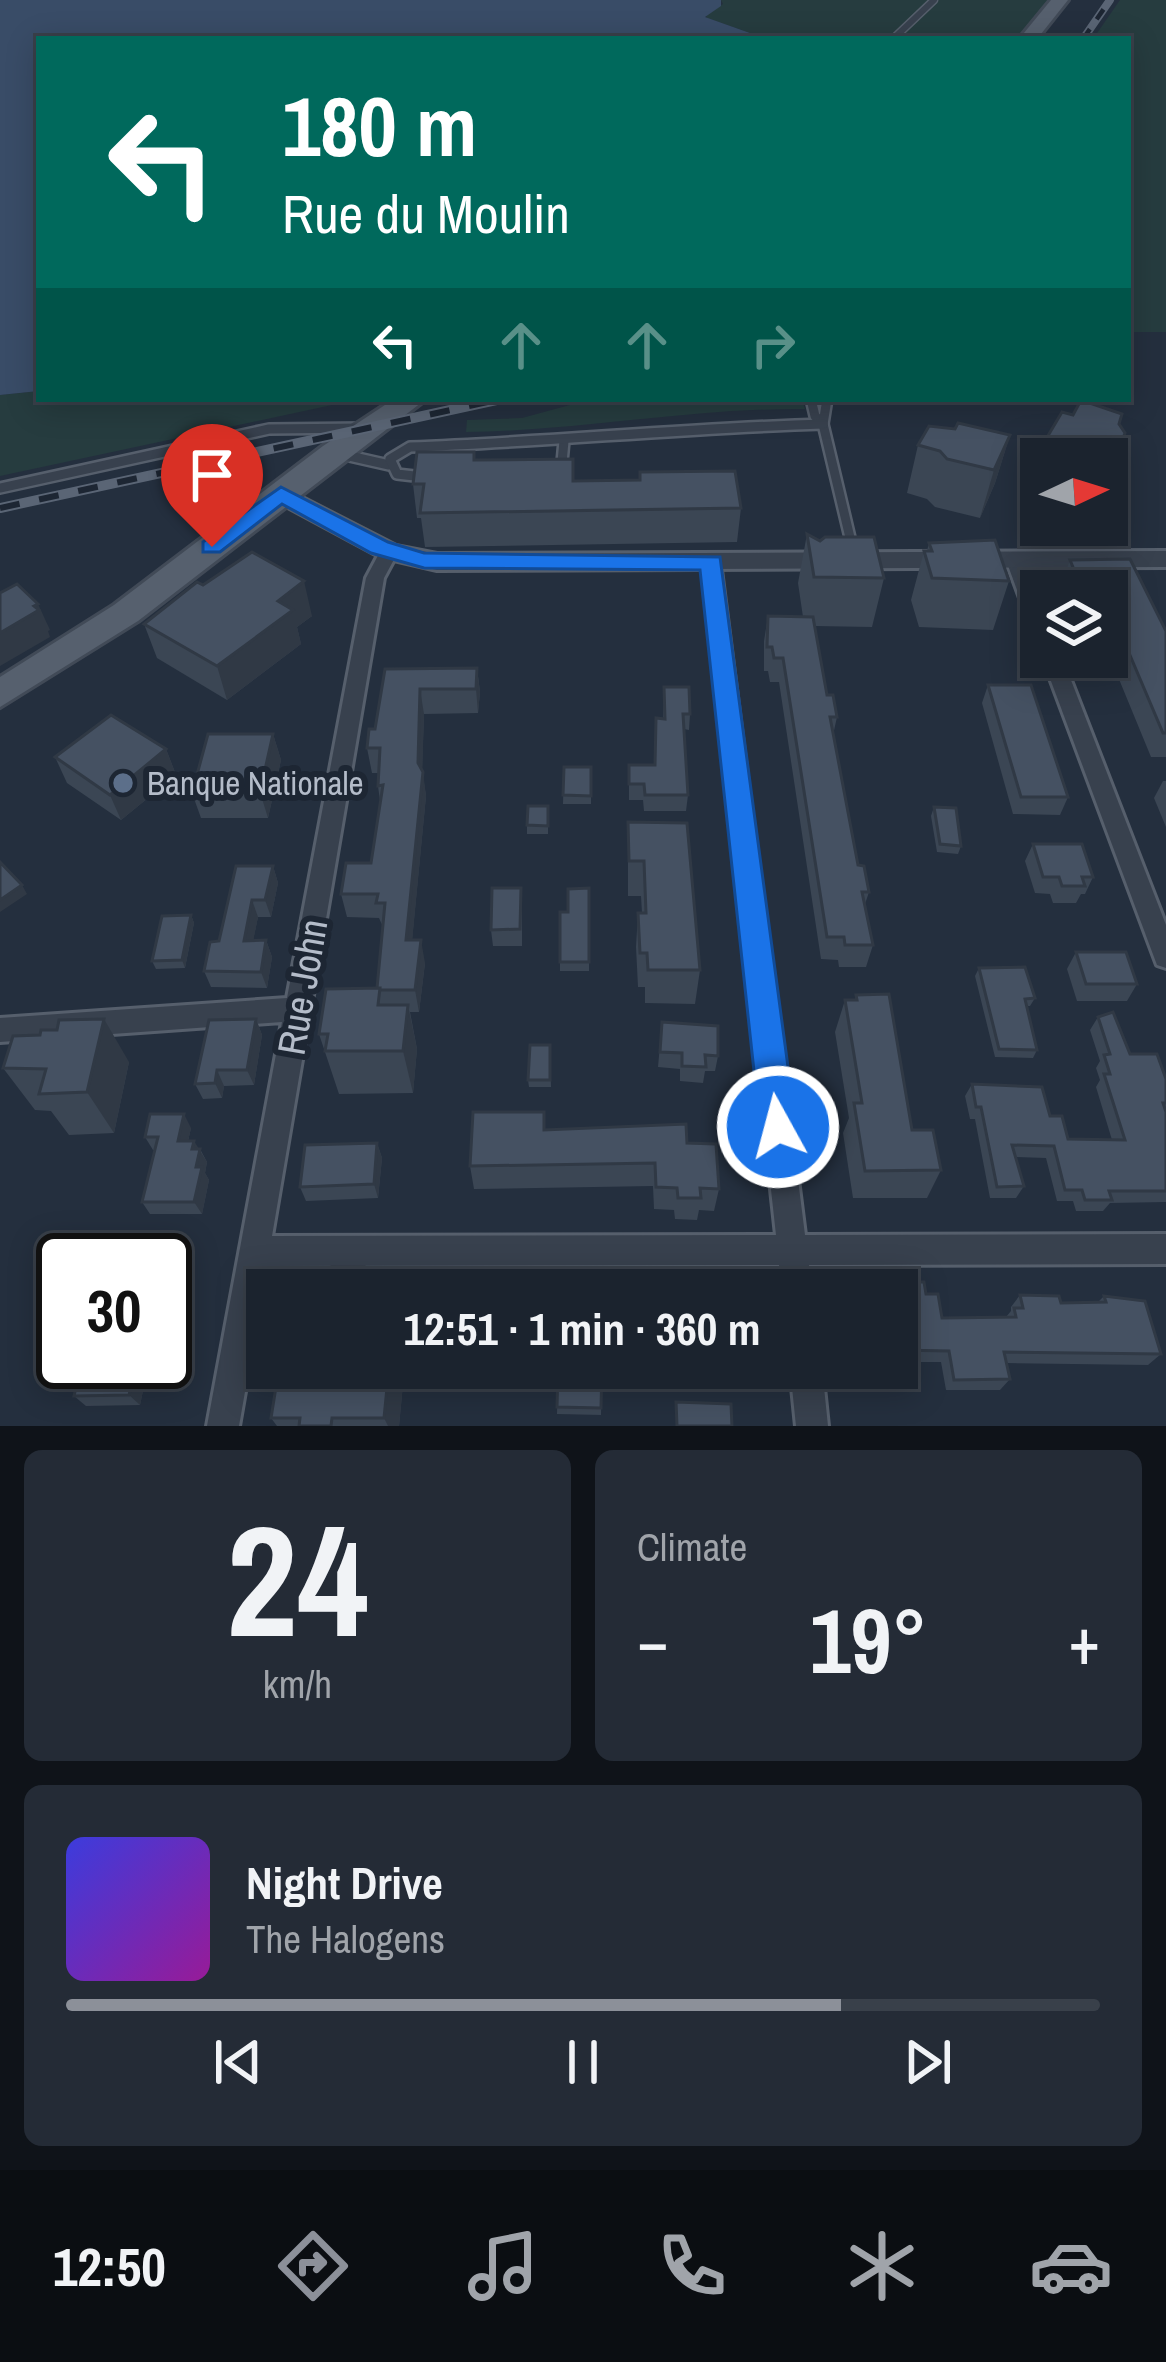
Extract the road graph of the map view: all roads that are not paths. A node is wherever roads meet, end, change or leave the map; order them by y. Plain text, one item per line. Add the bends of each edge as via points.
1 (934, 0) edge
2 (1060, 0) edge
3 (1078, 0) edge
4 (896, 36) edge
5 (1030, 36) edge
6 (1050, 36) edge
7 (407, 402) edge
8 (812, 402) edge
9 (827, 402) edge
10 (823, 424) junction
11 (368, 428) junction
12 (564, 441) junction
13 (333, 452) junction
14 (389, 464) junction
15 (555, 476) edge
16 (440, 477) edge
17 (0, 488) edge
18 (281, 494) junction
19 (389, 551) junction
20 (1166, 559) edge
21 (1016, 560) junction
22 (855, 561) junction
23 (711, 562) junction
24 (1020, 571) edge
25 (1060, 678) edge
26 (0, 694) edge
27 (1166, 957) edge
28 (298, 1009) junction
29 (0, 1030) edge
30 (1166, 1249) edge
31 (254, 1251) junction
32 (792, 1251) junction
33 (794, 1269) edge
34 (808, 1389) edge
35 (223, 1426) edge
36 (812, 1426) edge

1 - 4 lane
2 - 5 main road
3 - 6 main road
7 - 11 main road
8 - 10 lane
9 - 10 lane
10 - 12 lane
10 - 22 lane
11 - 13 main road
11 - 17 lane via 268,429
12 - 14 lane via 410,447
12 - 15 lane via 565,469
13 - 14 lane
13 - 18 main road
14 - 16 lane via 405,477
18 - 19 street
18 - 26 main road via 126,614
19 - 23 street via 452,563
19 - 28 street, Rue John via 375,578
20 - 21 street
21 - 22 street
21 - 24 street
22 - 23 street
23 - 32 street
25 - 27 street
28 - 29 street
28 - 31 street, Rue John
30 - 32 street
31 - 32 street
31 - 35 street, Rue John
32 - 33 street
34 - 36 street

